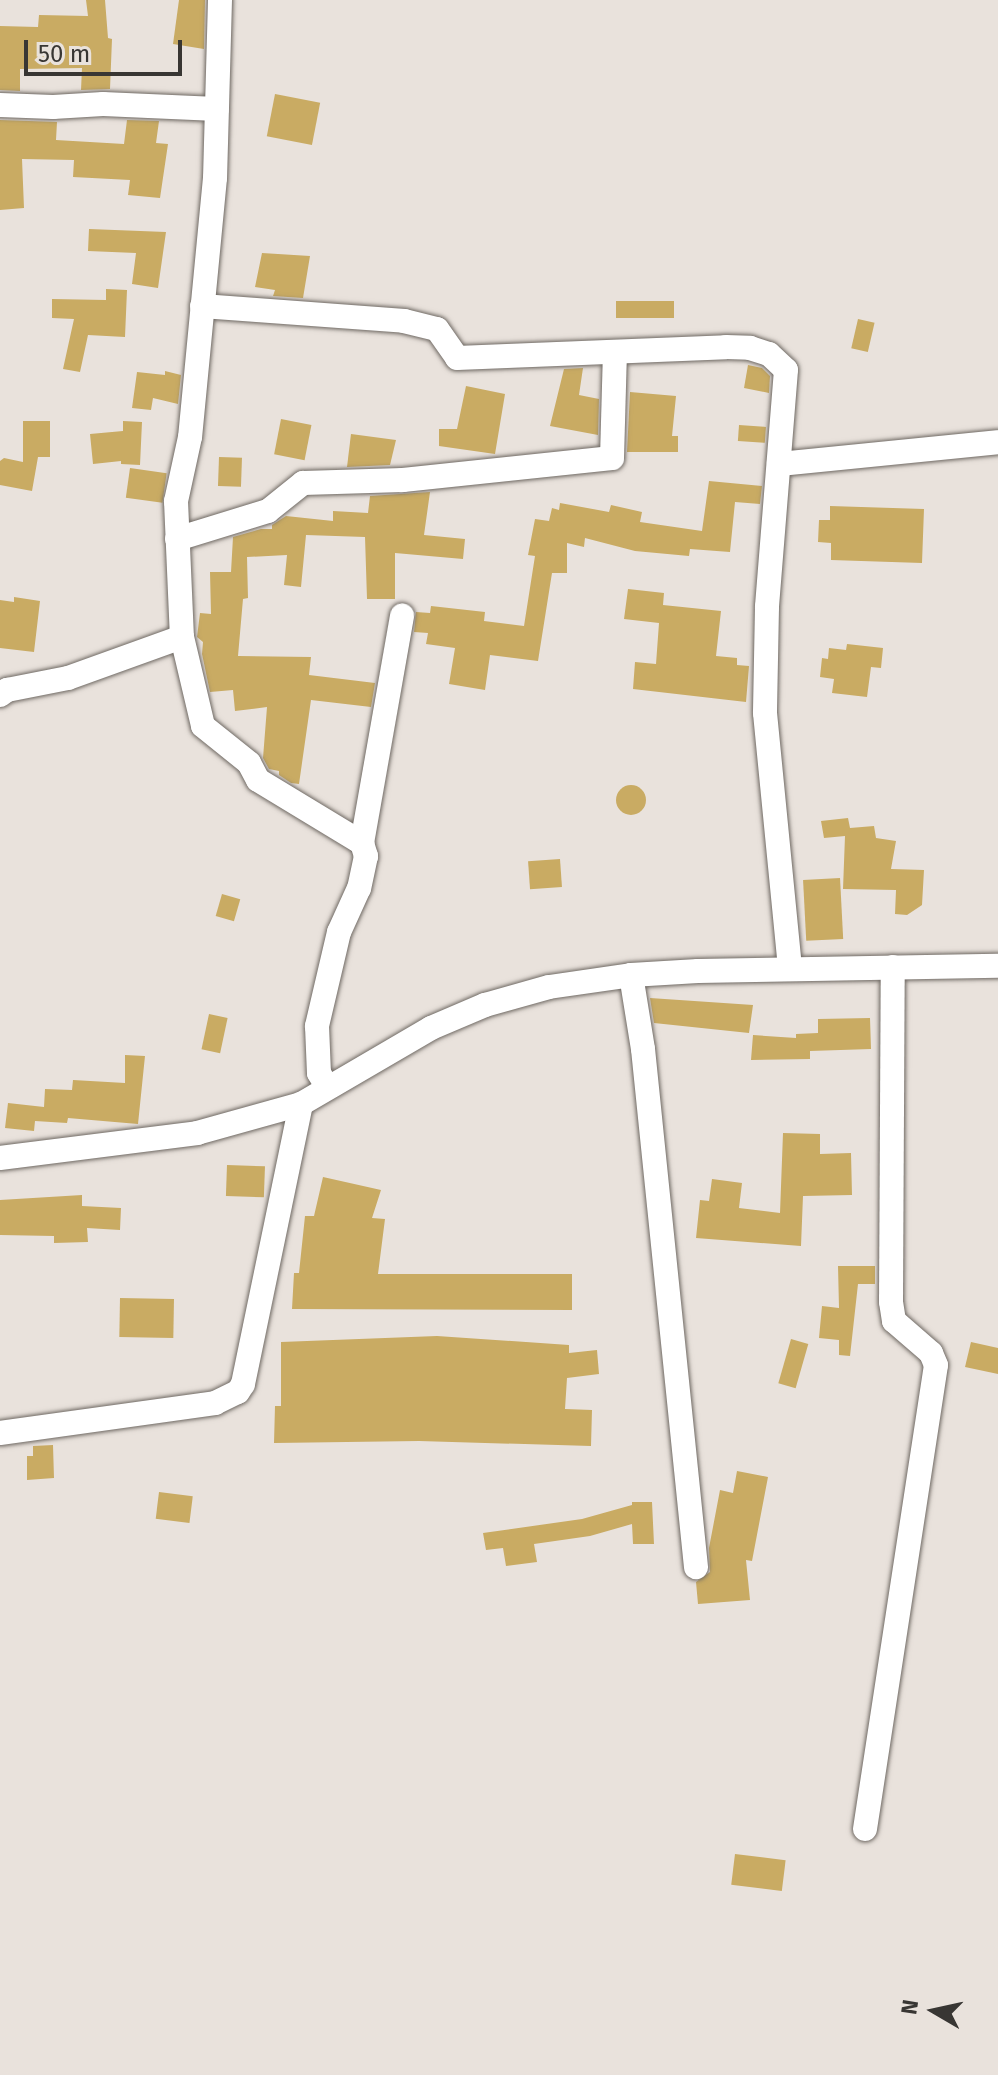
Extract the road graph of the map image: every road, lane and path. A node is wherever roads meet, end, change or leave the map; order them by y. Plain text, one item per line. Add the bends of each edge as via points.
1 (220, 0) edge
2 (0, 105) edge
3 (217, 109) junction
4 (202, 306) junction
5 (615, 352) junction
6 (998, 442) edge
7 (779, 464) junction
8 (177, 539) junction
9 (402, 615) dead end
10 (182, 637) junction
11 (0, 695) edge
12 (362, 843) junction
13 (998, 966) edge
14 (893, 967) junction
15 (790, 969) junction
16 (631, 975) junction
17 (327, 1087) junction
18 (301, 1104) junction
19 (0, 1158) edge
20 (0, 1433) edge
21 (696, 1567) dead end
22 (865, 1829) dead end

1 - 3 street
2 - 3 street
3 - 4 street
4 - 5 street via 404,321 437,329 457,358
4 - 8 street via 190,437 176,501
5 - 7 street via 726,347 769,354 786,370
5 - 8 street via 612,458 403,480 303,483 268,511
6 - 7 street
7 - 15 street via 765,713
8 - 10 street
9 - 12 street
10 - 11 street via 68,678
10 - 12 street via 203,726 249,763 258,780
12 - 17 street via 366,856 359,888 339,932 317,1026 319,1073
13 - 14 street
14 - 15 street
14 - 22 street via 891,1302 894,1321 931,1353 936,1365
15 - 16 street
16 - 17 street via 549,987 485,1005 431,1028
16 - 21 street
17 - 18 street
18 - 19 street via 197,1133
18 - 20 street via 238,1392 215,1403

